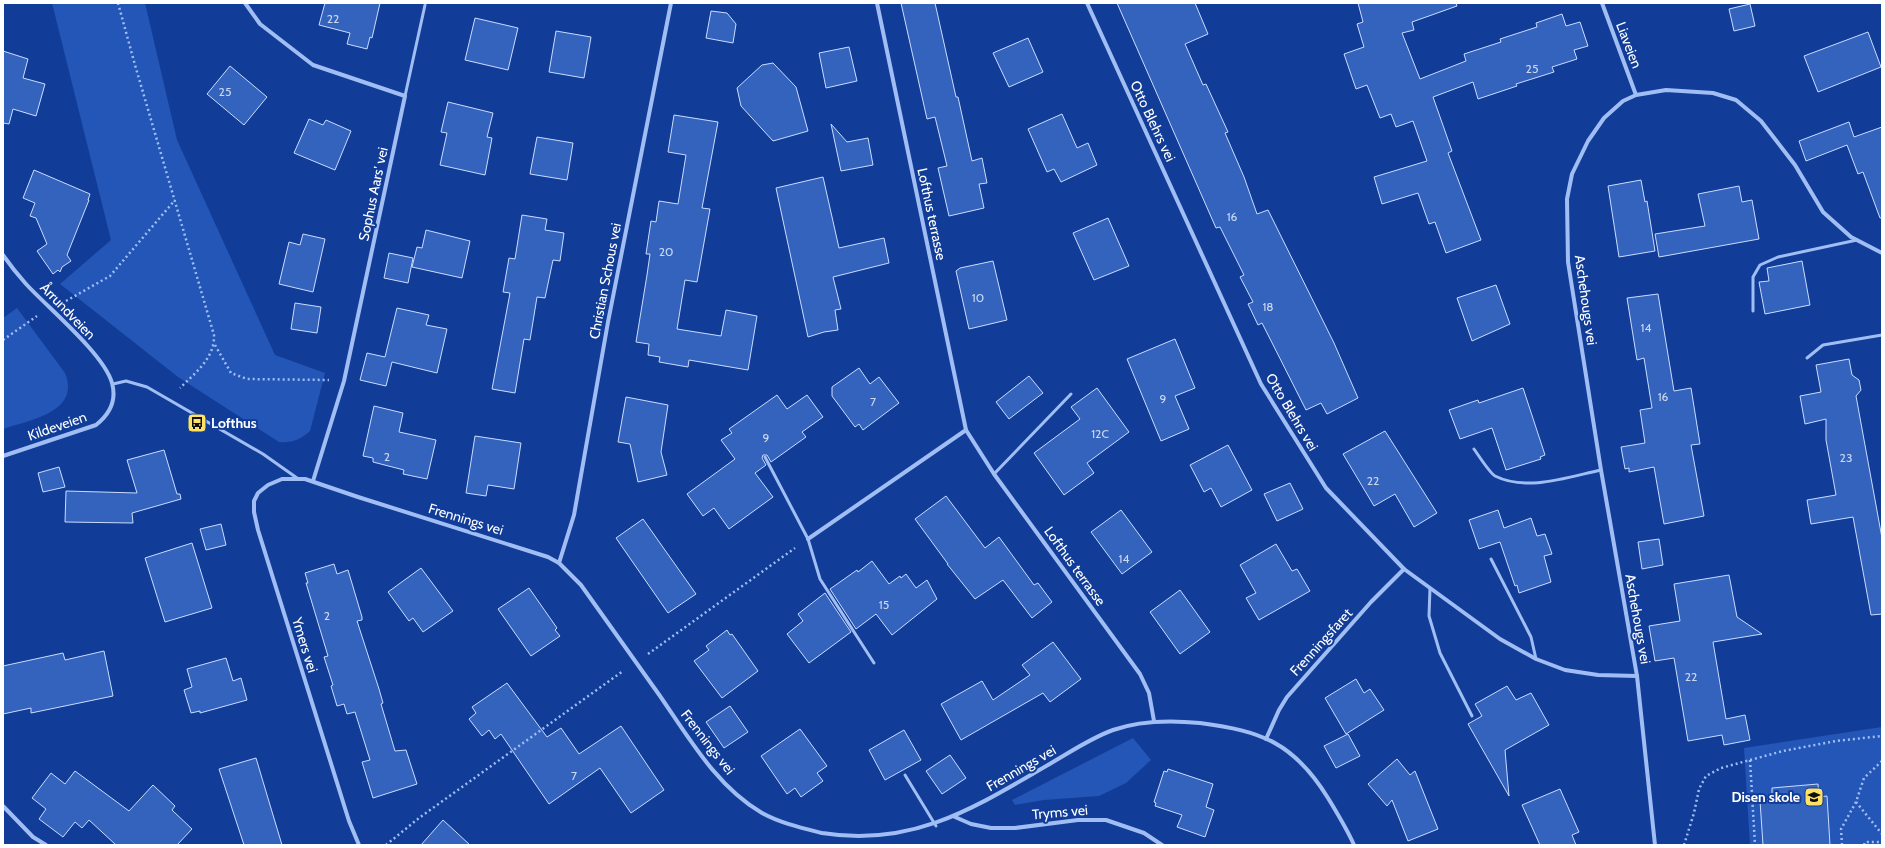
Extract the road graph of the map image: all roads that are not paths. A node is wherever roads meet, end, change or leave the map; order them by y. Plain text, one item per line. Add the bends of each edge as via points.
1 (245, 3) edge
2 (671, 3) edge
3 (877, 3) edge
4 (1087, 3) edge
5 (1602, 3) edge
6 (425, 5) dead end
7 (1636, 95) junction
8 (405, 96) junction
9 (1857, 240) junction
10 (1882, 253) edge
11 (3, 255) edge
12 (1752, 311) dead end
13 (1882, 335) edge
14 (1807, 358) dead end
15 (113, 384) junction
16 (1072, 394) dead end
17 (966, 430) junction
18 (1474, 449) dead end
19 (3, 456) edge
20 (765, 458) dead end
21 (1601, 470) junction
22 (994, 474) junction
23 (298, 478) junction
24 (313, 480) junction
25 (808, 539) junction
26 (1491, 559) dead end
27 (559, 563) junction
28 (1404, 569) junction
29 (1430, 588) junction
30 (1536, 659) junction
31 (874, 663) dead end
32 (1637, 676) junction
33 (1472, 716) dead end
34 (1154, 721) junction
35 (1266, 738) junction
36 (905, 775) dead end
37 (3, 806) edge
38 (955, 817) junction
39 (936, 826) junction
40 (46, 845) edge
41 (359, 845) edge
42 (1162, 845) edge
43 (1354, 845) edge
44 (1655, 845) edge

1 - 8 street via 260,24 313,65
2 - 27 street, Christian Schous vei via 608,322 574,515
3 - 17 street, Lofthus terrasse
4 - 28 street, Otto Blehrs vei via 1261,384 1326,488
5 - 7 street, Liaveien
6 - 8 lane
7 - 9 street, Aschehougs vei via 1666,90 1713,93 1736,100 1761,121 1795,165 1823,212
7 - 21 street, Aschehougs vei via 1604,118 1588,141 1572,174 1568,199 1568,262
8 - 24 street, Sophus Aars' vei via 344,381
9 - 10 street, Aschehougs vei
9 - 12 lane via 1778,257 1760,265 1753,277
11 - 15 street, Årrundveien via 26,284 104,365
13 - 14 lane via 1823,345
15 - 19 street, Kildeveien via 112,406 107,416 96,425
15 - 23 lane, Frennings vei via 126,381 147,387 264,454
16 - 22 lane
17 - 22 street, Lofthus terrasse
17 - 25 street
18 - 21 lane via 1494,475 1515,482 1545,482
20 - 25 lane
21 - 32 street, Aschehougs vei
22 - 34 street, Lofthus terrasse via 1140,674 1149,693
23 - 24 street, Frennings vei
23 - 41 street, Ymers vei via 282,479 268,485 258,493 254,501 254,512 346,814
24 - 27 street, Frennings vei via 358,497 524,548
25 - 31 lane via 820,579
26 - 30 lane via 1531,637
27 - 39 street, Frennings vei via 581,585 710,767 744,801 763,814 834,836 888,837
28 - 29 street, Otto Blehrs vei
28 - 35 street, Frenningsfaret via 1286,697
29 - 30 street, Otto Blehrs vei via 1500,639
29 - 33 lane via 1430,616 1440,653
30 - 32 street, Otto Blehrs vei via 1565,670 1598,675
32 - 44 street, Aschehougs vei
34 - 35 street, Frennings vei via 1214,725 1243,730
34 - 38 street, Frennings vei via 1130,724 1091,740
35 - 43 street, Frennings vei via 1282,746 1308,768
36 - 39 lane
37 - 40 street via 33,837
38 - 39 street, Frennings vei
38 - 42 street, Tryms vei via 991,828 1106,820 1144,833

